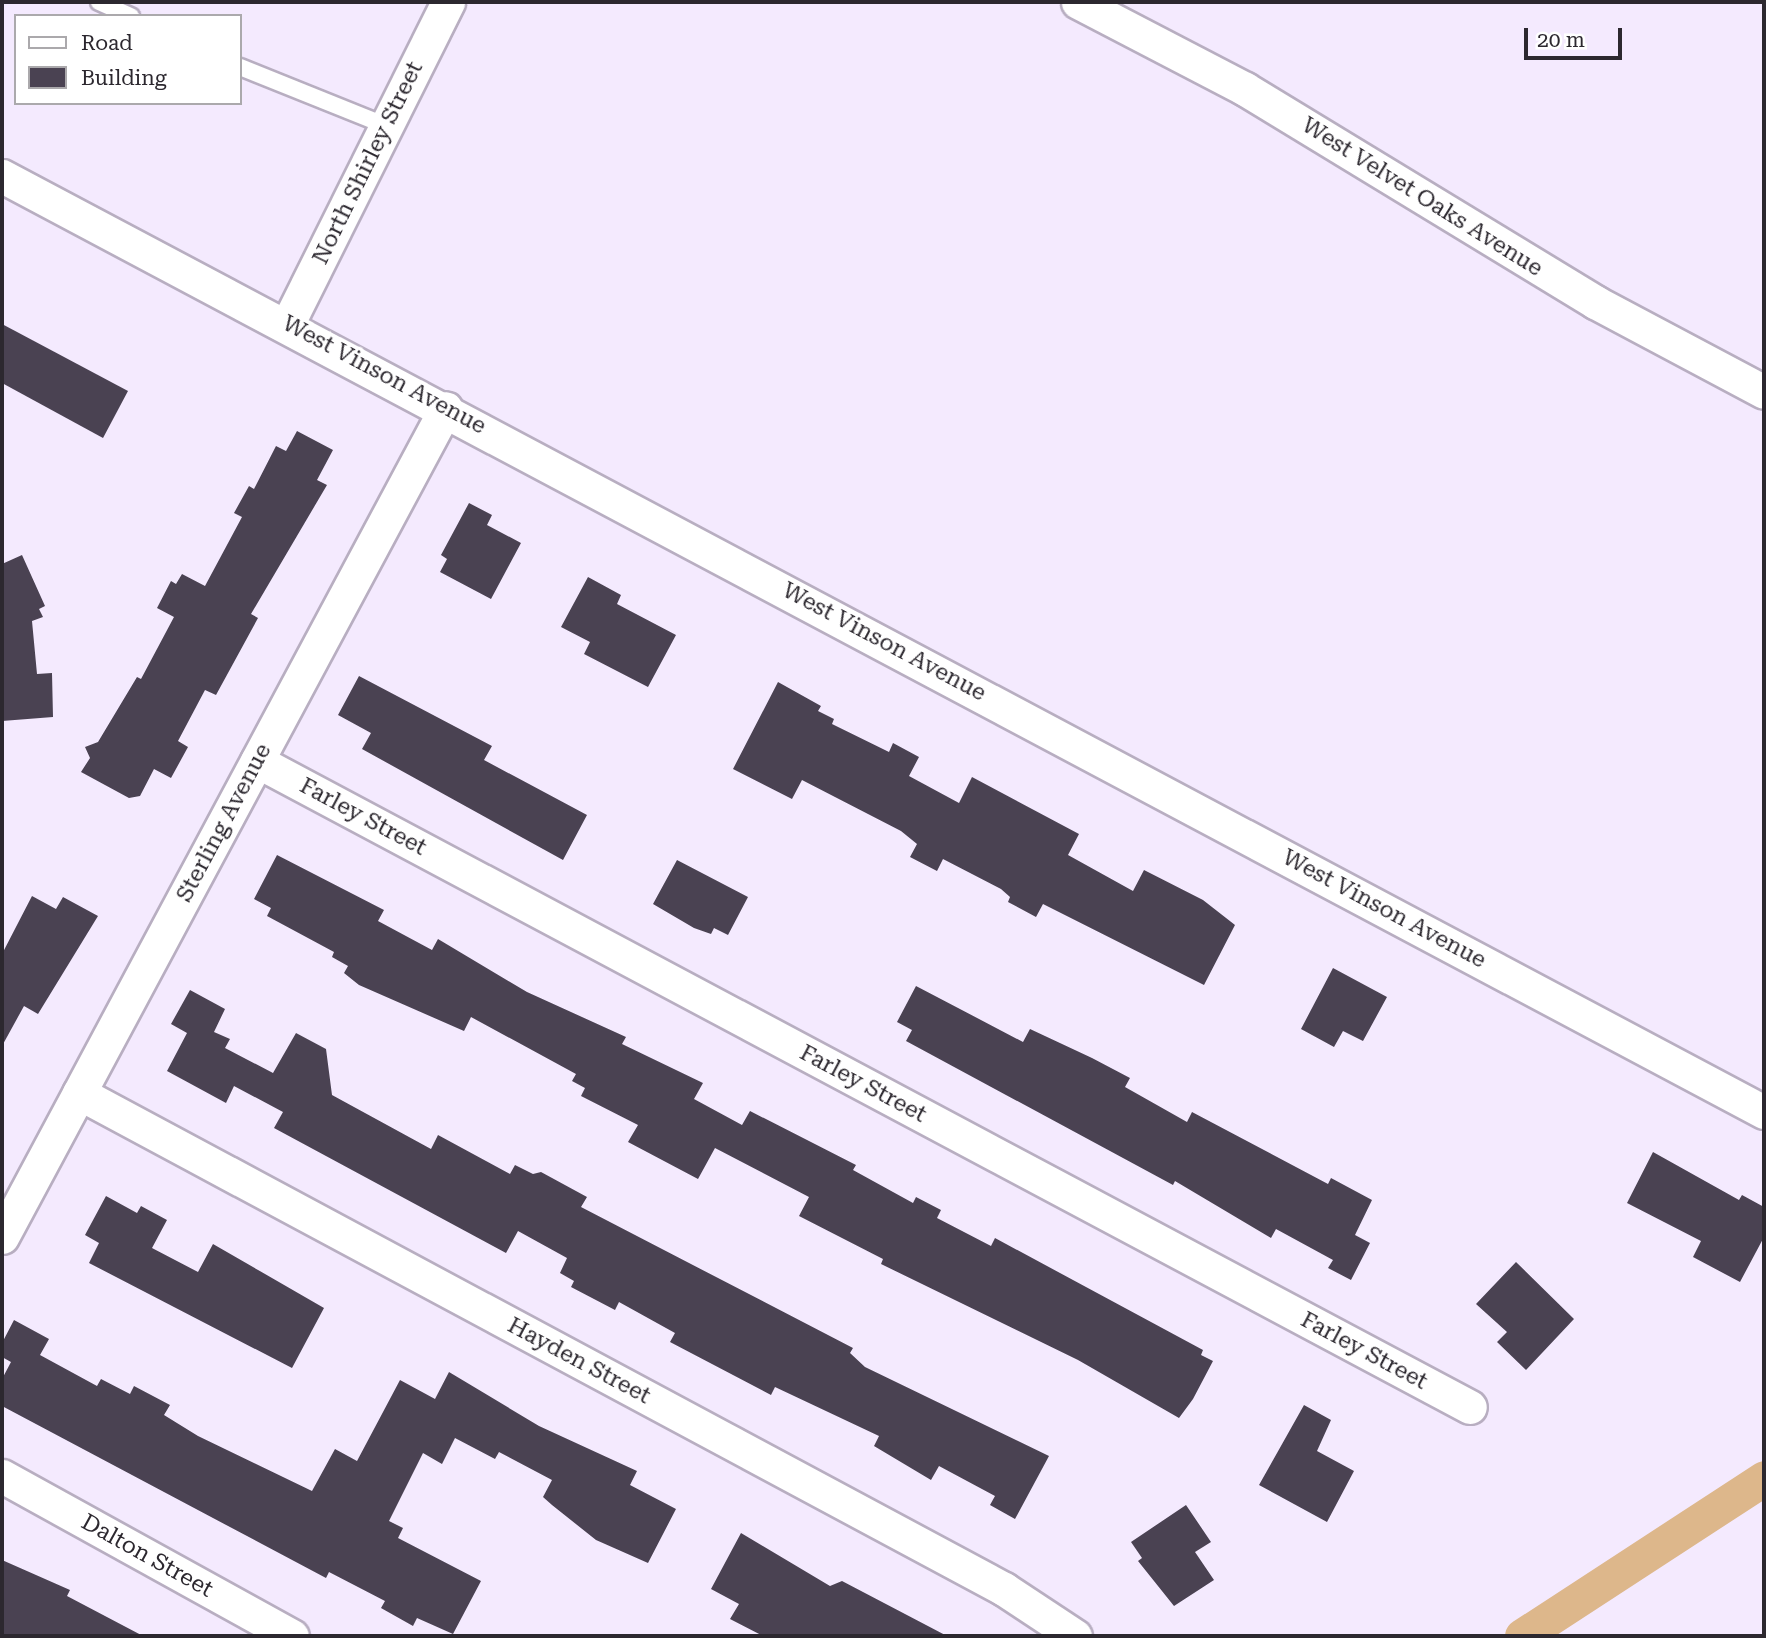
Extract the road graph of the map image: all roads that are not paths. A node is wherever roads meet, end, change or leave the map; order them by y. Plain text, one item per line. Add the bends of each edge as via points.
1 (99, 2) edge
2 (448, 2) edge
3 (1079, 2) edge
4 (126, 14) edge
5 (242, 68) edge
6 (387, 126) junction
7 (2, 176) edge
8 (287, 325) junction
9 (1764, 392) edge
10 (446, 408) junction
11 (257, 761) junction
12 (79, 1093) junction
13 (1764, 1112) edge
14 (11, 1196) edge
15 (2, 1237) edge
16 (1470, 1407) dead end
17 (2, 1476) edge
18 (292, 1636) edge
19 (1075, 1636) edge

1 - 4 lane
2 - 6 street, North Shirley Street
3 - 9 street, West Velvet Oaks Avenue via 1245,89 1595,302
5 - 6 lane
6 - 8 street, North Shirley Street
7 - 8 street, West Vinson Avenue
8 - 10 street, West Vinson Avenue
10 - 11 street, Sterling Avenue
10 - 13 street, West Vinson Avenue
11 - 12 street, Sterling Avenue
11 - 16 street, Farley Street
12 - 14 street, Sterling Avenue
12 - 19 street, Hayden Street via 1004,1590
14 - 15 street, Sterling Avenue
17 - 18 street, Dalton Street

